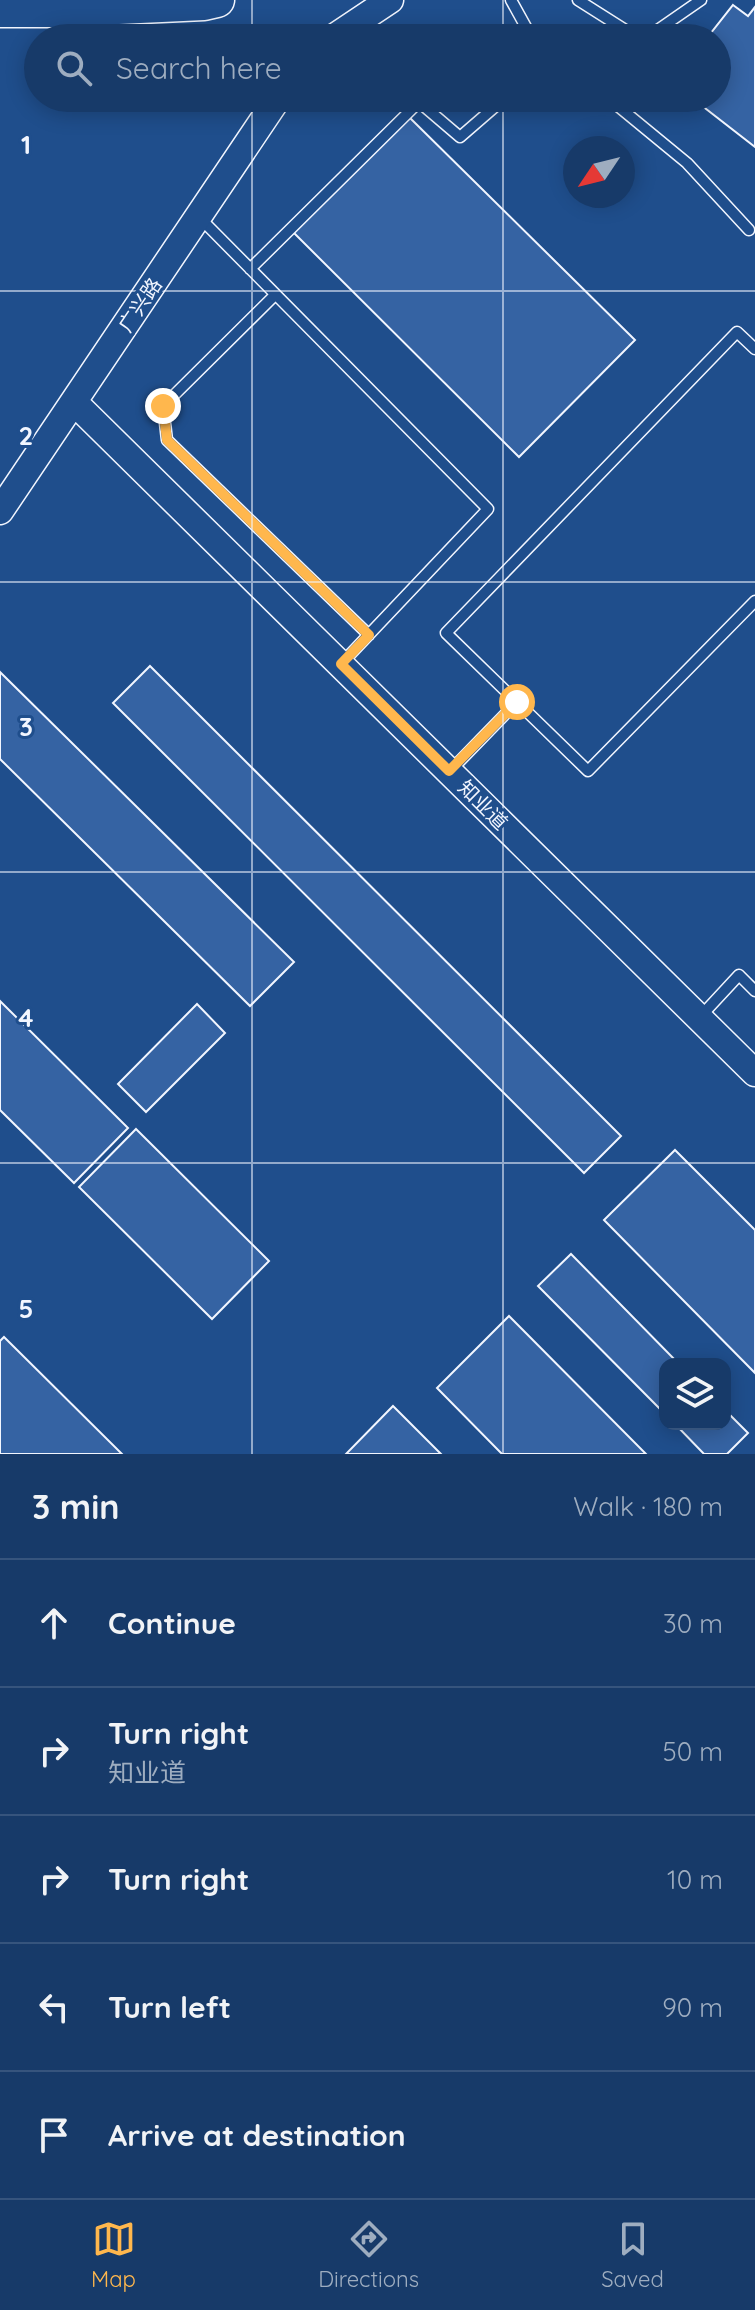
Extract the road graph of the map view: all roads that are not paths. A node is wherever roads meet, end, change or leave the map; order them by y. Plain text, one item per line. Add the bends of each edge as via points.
1 (217, 0) edge
2 (390, 0) edge
3 (511, 0) edge
4 (578, 0) edge
5 (701, 0) edge
6 (0, 10) edge
7 (354, 24) edge
8 (524, 24) edge
9 (616, 24) edge
10 (666, 24) edge
11 (269, 112) edge
12 (409, 112) edge
13 (431, 112) edge
14 (489, 112) edge
15 (625, 112) edge
16 (199, 217) junction
17 (749, 230) dead end
18 (250, 269) junction
19 (275, 295) junction
20 (755, 349) edge
21 (75, 403) junction
22 (0, 511) edge
23 (755, 601) edge
24 (369, 635) junction
25 (341, 664) junction
26 (517, 702) junction
27 (449, 771) junction
28 (755, 991) edge
29 (699, 1018) junction
30 (755, 1073) edge

1 - 6 highway
2 - 7 street
3 - 8 lane
4 - 9 lane
5 - 10 lane
11 - 16 street, 广兴路
12 - 18 lane
13 - 14 lane via 460,137
15 - 17 lane via 687,163
16 - 18 lane
16 - 21 street, 广兴路
18 - 19 lane
19 - 24 lane via 163,406 167,440
19 - 24 lane via 488,509
20 - 26 lane via 737,332 446,633
21 - 22 street, 广兴路
21 - 25 street, 知业道
23 - 26 lane via 588,771
24 - 25 lane
25 - 27 street, 知业道
26 - 27 lane
27 - 29 street, 知业道
28 - 29 lane via 739,975
29 - 30 street, 知业道

